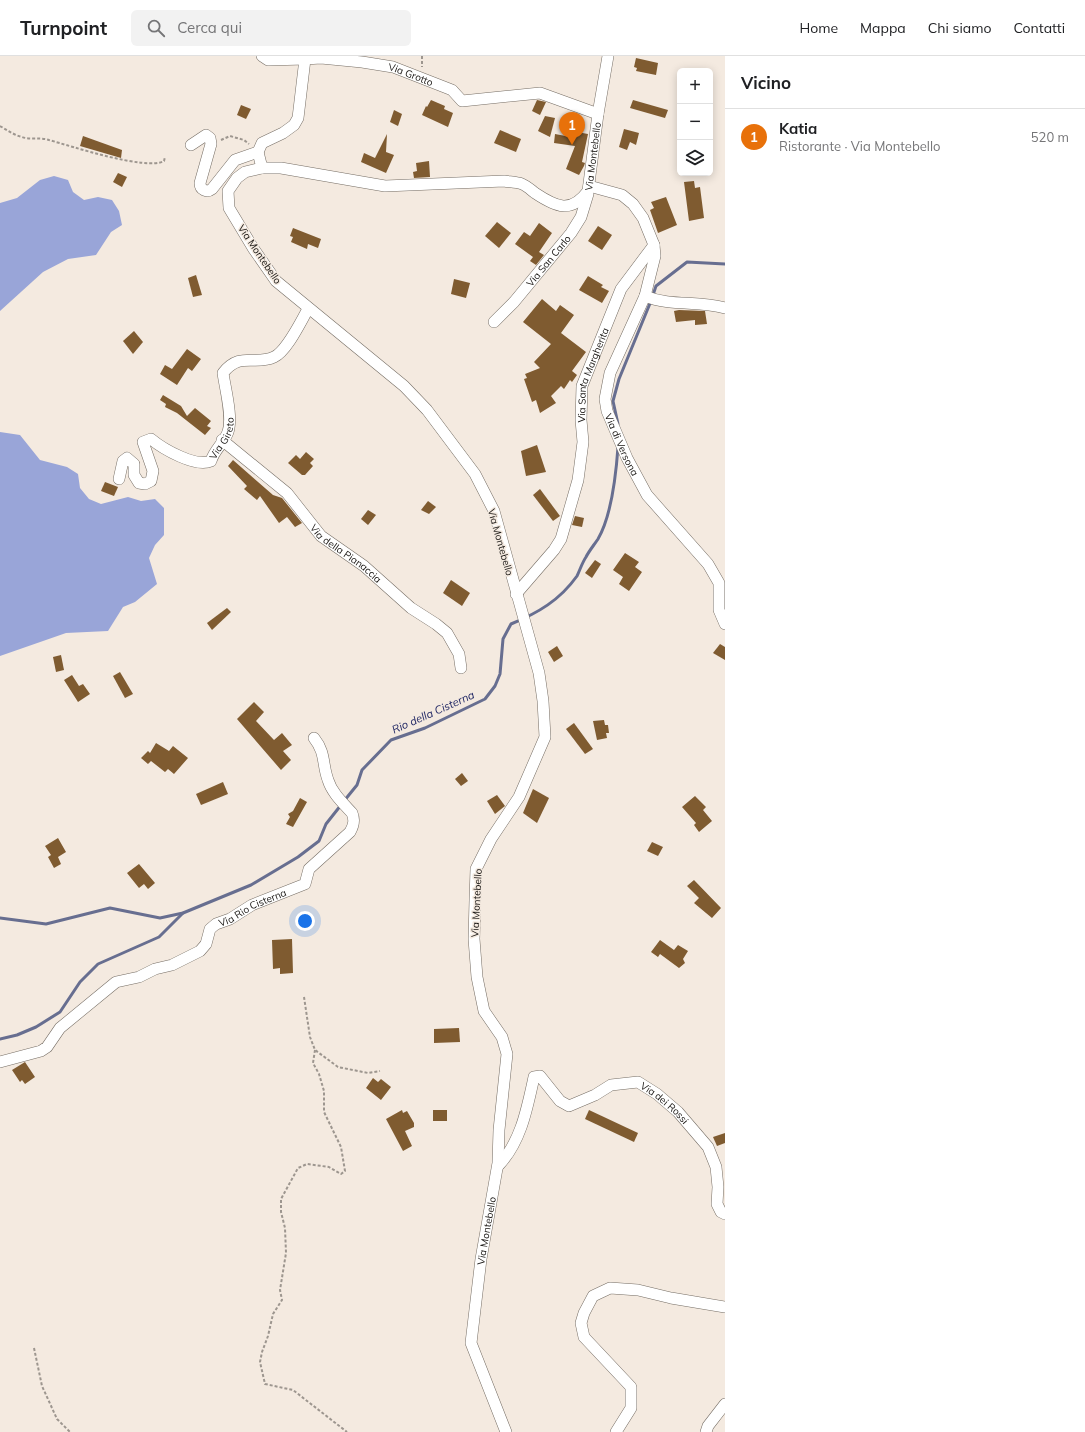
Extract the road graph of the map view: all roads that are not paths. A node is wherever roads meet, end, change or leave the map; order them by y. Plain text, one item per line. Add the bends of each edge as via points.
1 (262, 56) edge
2 (608, 56) edge
3 (305, 59) junction
4 (362, 59) edge
5 (598, 114) junction
6 (191, 145) dead end
7 (258, 152) junction
8 (262, 168) junction
9 (589, 188) junction
10 (654, 245) junction
11 (650, 298) junction
12 (725, 301) edge
13 (712, 304) junction
14 (725, 308) edge
15 (308, 309) junction
16 (494, 322) dead end
17 (222, 440) junction
18 (118, 479) dead end
19 (516, 594) junction
20 (725, 624) edge
21 (461, 668) dead end
22 (314, 738) dead end
23 (0, 1062) edge
24 (498, 1166) junction
25 (725, 1214) edge
26 (725, 1307) edge
27 (725, 1404) edge
28 (506, 1432) edge
29 (616, 1432) edge
30 (706, 1432) edge

1 - 3 street, Via Grotto via 268,60
2 - 5 street, Via Montebello
3 - 4 street, Via Grotto
3 - 7 street via 298,118 294,125 283,133 262,143
4 - 5 street, Via Grotto via 434,82 452,90 462,100 540,93
5 - 9 street, Via Montebello
6 - 7 street via 206,135 210,138 211,144 200,183 206,191 212,189 235,160
7 - 8 street
8 - 9 street, Via Montebello via 281,168 385,186 504,181 522,184 549,203 563,207 572,206 582,200
8 - 15 street, Via Montebello via 245,172 237,178 228,191 229,208 276,281
9 - 10 street via 622,195 633,204 643,218
9 - 16 street, Via San Carlo via 581,217 571,233 514,302
10 - 11 street, Via di Versona
10 - 19 street, Via Santa Margherita via 622,290 582,386 583,442 578,480 561,539
11 - 13 street via 678,304
11 - 20 street, Via di Versona via 610,373 605,399 611,421 627,458 647,495 708,564 715,576 718,582 719,610
12 - 13 street
13 - 14 street
15 - 17 street, Via Gireto via 283,351 274,357 239,360 229,365 223,373 229,415 228,431
15 - 19 street, Via Montebello via 404,386 427,410 475,474 494,511
17 - 18 street, Via Gireto via 211,461 206,463 169,453 151,439 146,440 143,442 152,471 151,481 139,483 134,475 134,464 127,458 123,461
17 - 21 street, Via della Pianaccia via 287,493 321,536 364,566 411,608 447,633 459,654
19 - 24 street, Via Montebello via 527,628 542,694 545,737 520,797 490,839 476,869 474,939 477,978 484,1011 502,1037 507,1054
22 - 23 street, Via Rio Cisterna via 324,755 327,778 354,818 350,832 309,869 305,884 252,905 230,919 216,924 210,929 206,944 200,951 172,965 116,982 60,1028 47,1047 41,1051
24 - 25 street, Via dei Rossi via 524,1121 534,1077 540,1076 560,1101 569,1106 611,1085 638,1082 678,1112 708,1147 716,1167 717,1204
24 - 28 street, Via Montebello via 481,1259 471,1343
26 - 29 street via 638,1290 610,1288 593,1296 581,1324 584,1337 631,1387 631,1408
27 - 30 street

